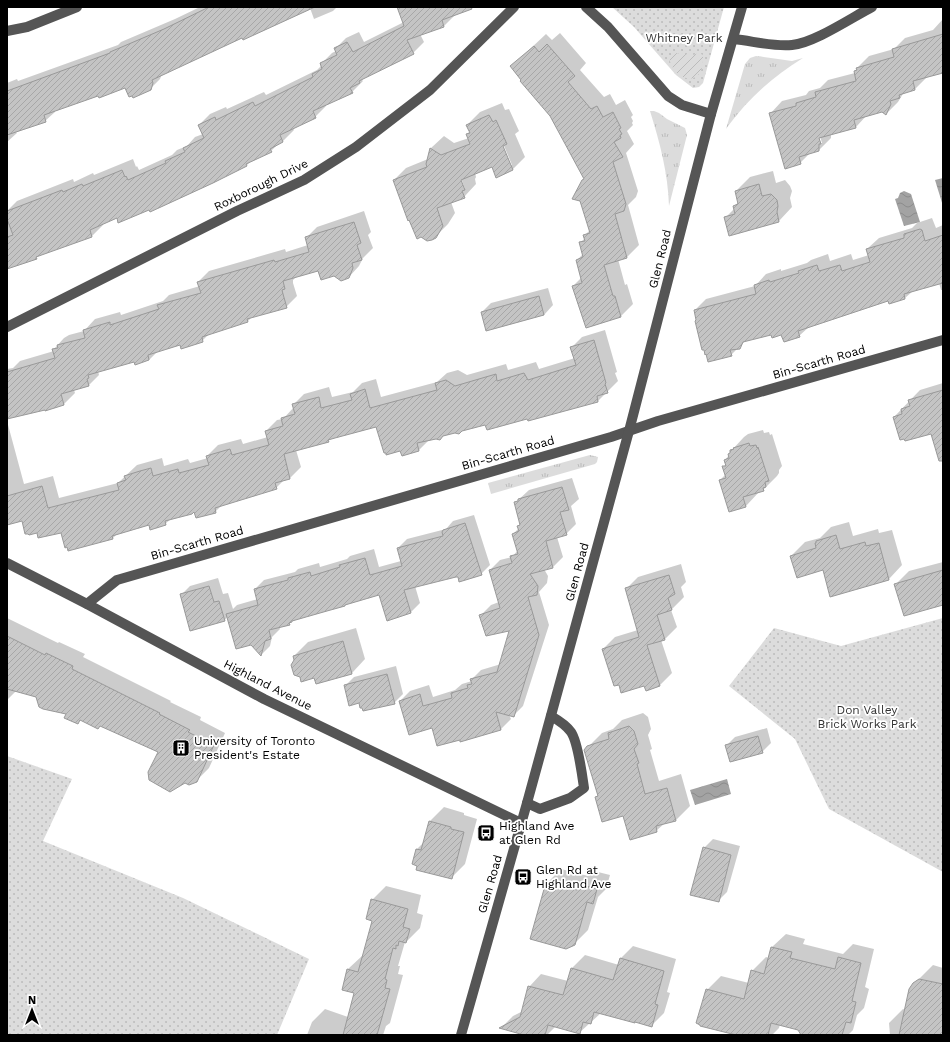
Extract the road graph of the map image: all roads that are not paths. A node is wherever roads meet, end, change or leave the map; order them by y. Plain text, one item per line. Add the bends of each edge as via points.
1 (77, 7) edge
2 (514, 7) edge
3 (586, 7) edge
4 (742, 7) edge
5 (872, 7) edge
6 (7, 31) edge
7 (734, 39) junction
8 (711, 114) junction
9 (7, 327) edge
10 (943, 340) edge
11 (629, 431) junction
12 (7, 563) edge
13 (87, 604) junction
14 (551, 716) junction
15 (527, 803) junction
16 (521, 823) junction
17 (461, 1035) edge

1 - 6 street
2 - 9 street, Roxborough Drive via 430,90 356,147 304,180
3 - 8 street via 608,27 668,96 682,105
4 - 7 street, Glen Road
5 - 7 street via 802,43 779,45
7 - 8 street, Glen Road
8 - 11 street, Glen Road
10 - 11 street, Bin-Scarth Road
11 - 13 street, Bin-Scarth Road via 117,580
11 - 14 street, Glen Road
12 - 13 street, Highland Avenue
13 - 16 street, Highland Avenue via 264,699
14 - 15 street, Glen Road
14 - 15 street via 571,732 584,788 570,798 540,809
15 - 16 street, Glen Road
16 - 17 street, Glen Road

